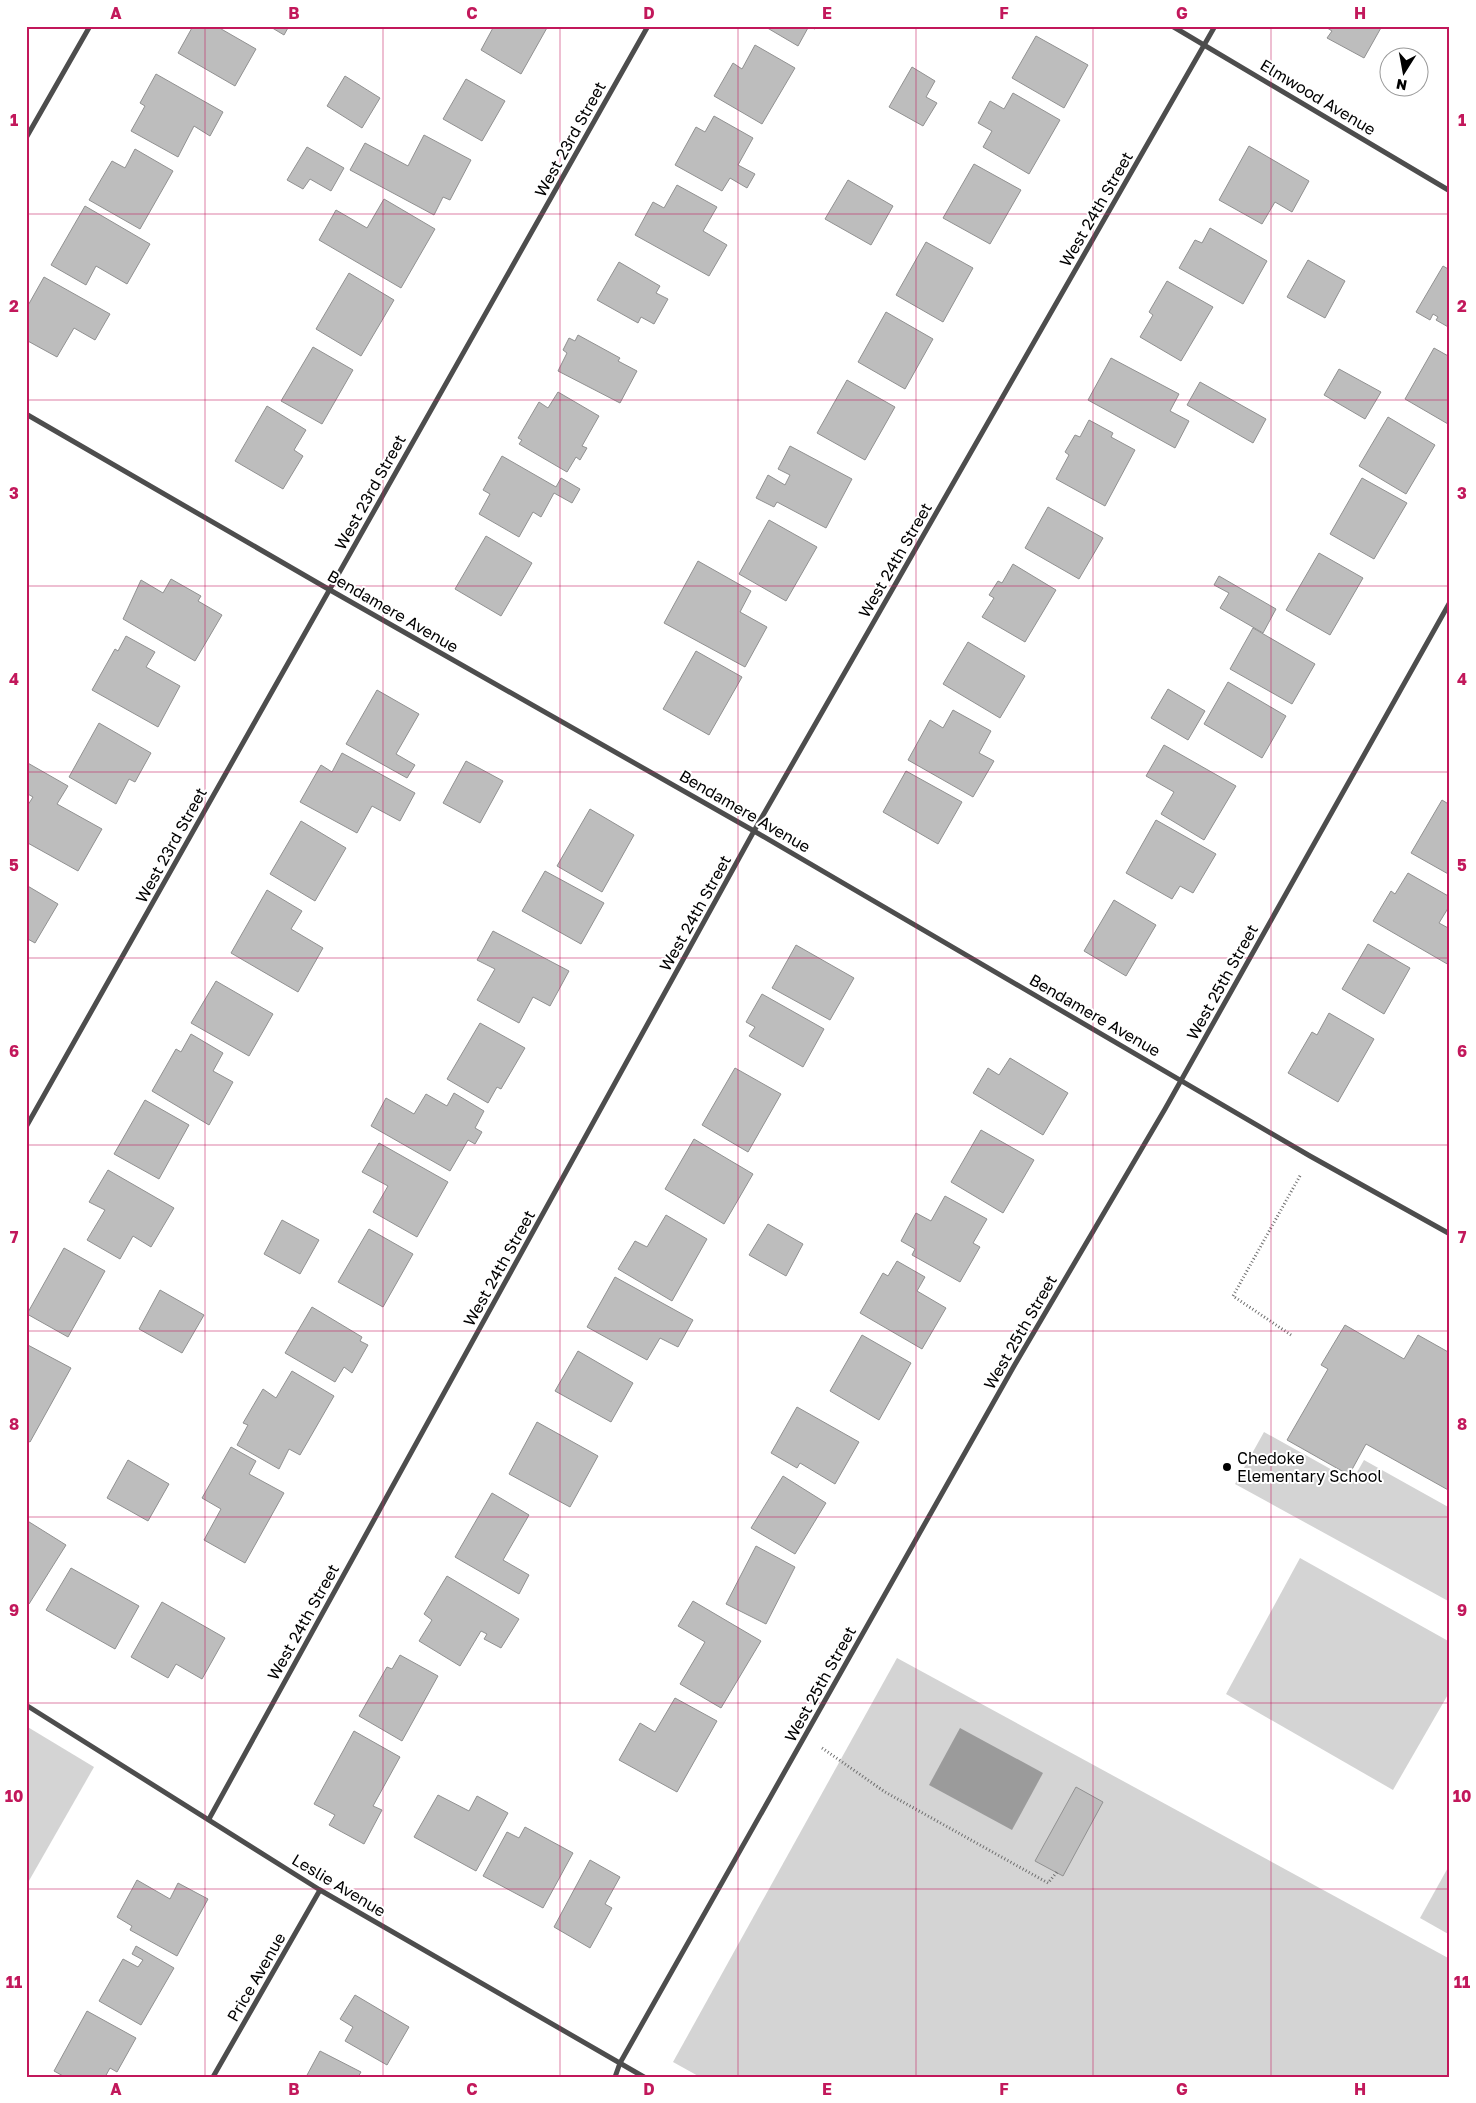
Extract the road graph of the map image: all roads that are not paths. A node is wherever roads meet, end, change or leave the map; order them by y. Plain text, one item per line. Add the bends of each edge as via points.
1 (90, 26) edge
2 (648, 26) edge
3 (1172, 26) edge
4 (1215, 26) edge
5 (1205, 44) junction
6 (26, 138) edge
7 (1450, 191) edge
8 (26, 414) edge
9 (330, 590) junction
10 (1450, 602) edge
11 (754, 830) junction
12 (1182, 1080) junction
13 (26, 1127) edge
14 (1450, 1234) edge
15 (26, 1705) edge
16 (209, 1819) junction
17 (320, 1890) junction
18 (620, 2063) junction
19 (213, 2077) edge
20 (615, 2077) edge
21 (644, 2077) edge

1 - 6 street
2 - 9 street, West 23rd Street
3 - 5 street, Elmwood Avenue
4 - 5 street, West 24th Street
5 - 7 street, Elmwood Avenue
5 - 11 street, West 24th Street
8 - 9 street, Bendamere Avenue
9 - 11 street, Bendamere Avenue
9 - 13 street, West 23rd Street
10 - 12 street, West 25th Street
11 - 12 street, Bendamere Avenue
11 - 16 street, West 24th Street
12 - 14 street, Bendamere Avenue
12 - 18 street, West 25th Street via 1014,1366
15 - 16 street, Leslie Avenue
16 - 17 street, Leslie Avenue
17 - 18 street, Leslie Avenue
17 - 19 street, Price Avenue
18 - 20 street, West 25th Street
18 - 21 street, Leslie Avenue

